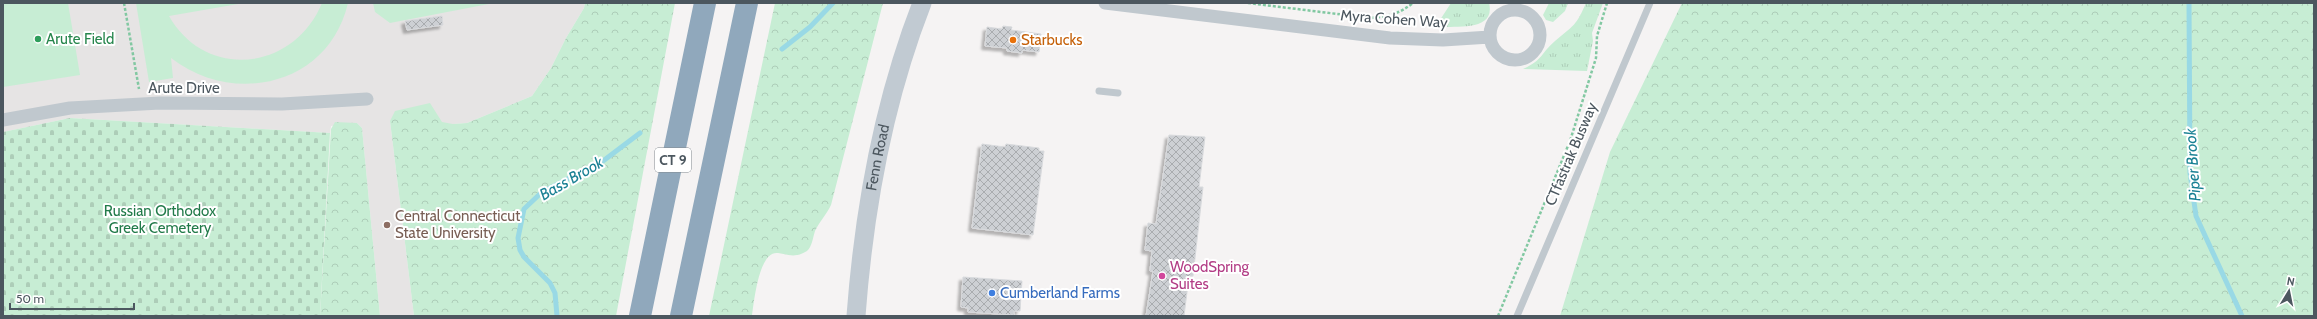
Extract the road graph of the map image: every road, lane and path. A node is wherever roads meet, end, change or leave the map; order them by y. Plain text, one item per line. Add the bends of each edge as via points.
1 (124, 3) edge
2 (705, 3) edge
3 (747, 3) edge
4 (922, 3) edge
5 (1110, 3) edge
6 (1248, 3) edge
7 (1413, 3) edge
8 (1607, 3) edge
9 (1650, 3) edge
10 (1490, 37) dead end
11 (1099, 91) dead end
12 (1118, 93) dead end
13 (367, 100) dead end
14 (141, 104) junction
15 (3, 120) edge
16 (640, 316) edge
17 (681, 316) edge
18 (856, 316) edge
19 (1498, 316) edge
20 (1517, 316) edge

1 - 14 path
2 - 16 highway, CT 9
3 - 17 highway, CT 9
4 - 18 main road, Fenn Road via 874,168 863,237
5 - 10 street, Myra Cohen Way via 1390,38 1443,40
6 - 7 path via 1370,18 1386,18
8 - 19 path via 1597,36 1596,58 1570,141
9 - 20 lane, CTfastrak Busway
11 - 12 lane
13 - 14 street, Arute Drive via 282,104
14 - 15 street, Arute Drive via 70,108

